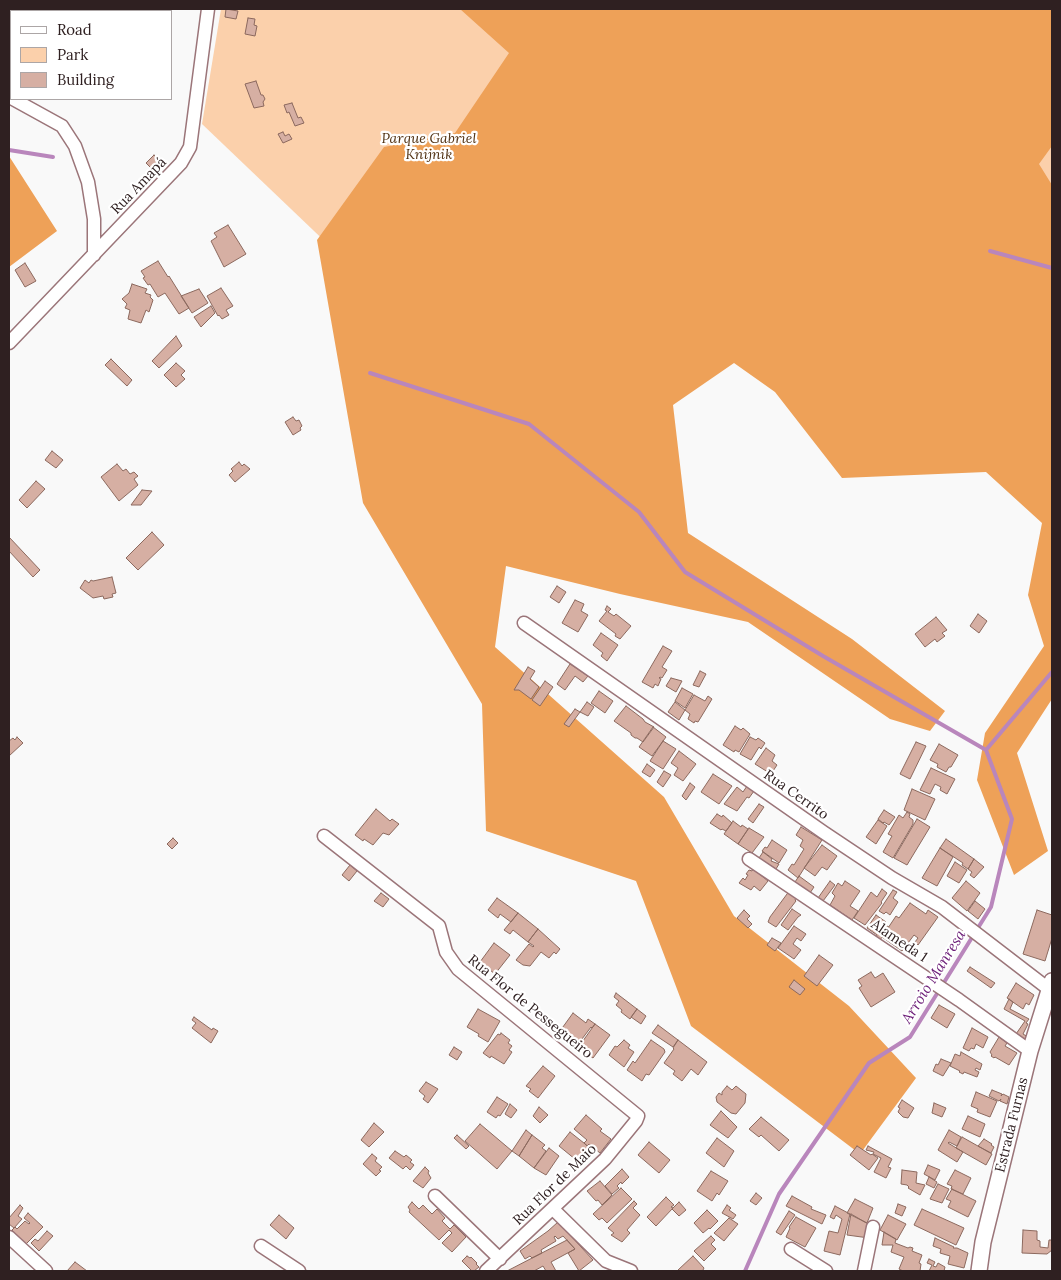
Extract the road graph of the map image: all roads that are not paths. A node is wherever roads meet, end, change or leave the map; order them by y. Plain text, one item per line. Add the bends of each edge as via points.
1 (208, 9) edge
2 (15, 100) edge
3 (94, 255) junction
4 (9, 343) edge
5 (524, 623) dead end
6 (324, 836) dead end
7 (749, 859) dead end
8 (1051, 986) edge
9 (1030, 1051) junction
10 (638, 1116) joint
11 (435, 1196) dead end
12 (553, 1209) junction
13 (873, 1227) dead end
14 (9, 1237) edge
15 (262, 1246) dead end
16 (791, 1249) dead end
17 (500, 1259) junction
18 (46, 1271) edge
19 (299, 1271) edge
20 (486, 1271) edge
21 (631, 1271) edge
22 (826, 1271) edge
23 (864, 1271) edge
24 (979, 1271) edge

1 - 3 street, Rua Amapá via 190,147 181,163
2 - 3 street via 62,126 75,146 88,182 94,219
3 - 4 street, Rua Amapá
5 - 8 street, Rua Cerrito via 823,832 942,907
6 - 10 street, Rua Flor de Pessegueiro via 438,926 446,952 458,969
7 - 9 street, Alameda 1
8 - 9 street, Estrada Furnas
9 - 24 street, Estrada Furnas via 983,1242
10 - 12 street, Rua Flor de Maio via 605,1158
11 - 17 street
12 - 17 street, Rua Flor de Maio
12 - 21 street via 606,1261
13 - 23 street
14 - 18 street
15 - 19 street
16 - 22 street
17 - 20 street, Rua Flor de Maio

